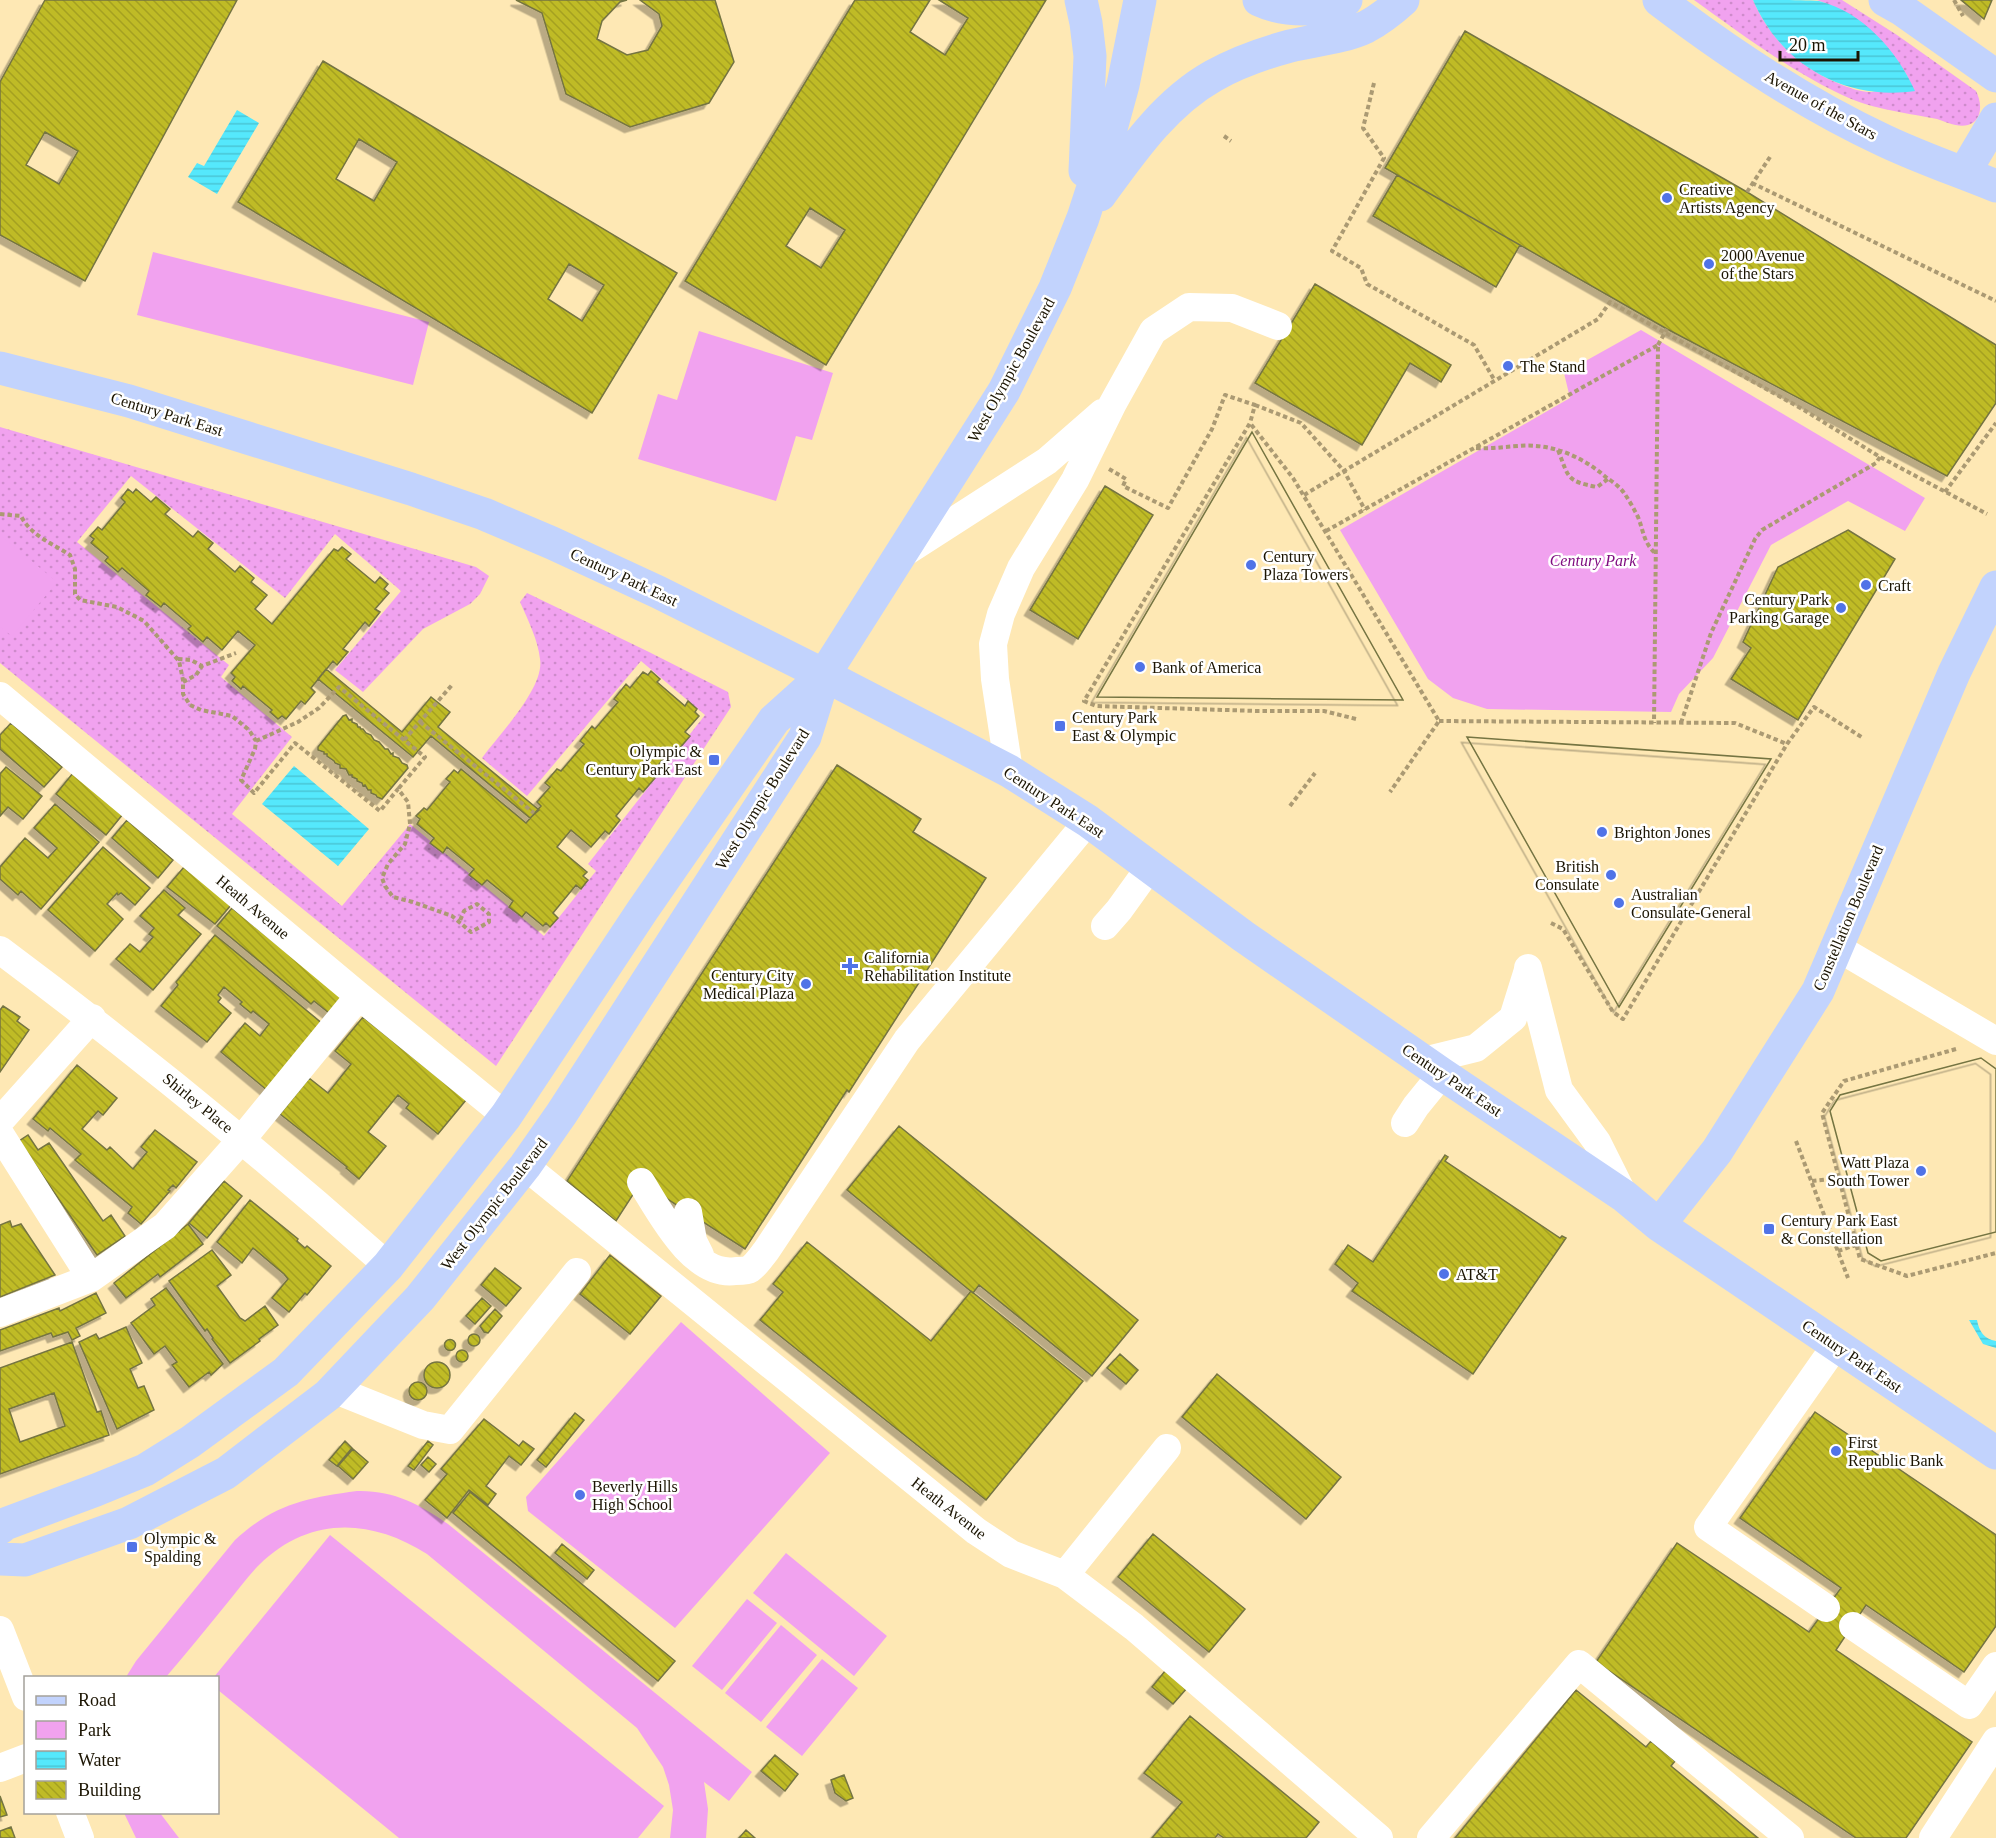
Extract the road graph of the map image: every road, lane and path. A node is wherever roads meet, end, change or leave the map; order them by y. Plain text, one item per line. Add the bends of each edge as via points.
1 (1081, 0) edge
2 (1140, 0) edge
3 (1259, 0) edge
4 (1346, 0) edge
5 (1403, 0) edge
6 (1659, 0) edge
7 (1885, 0) edge
8 (1996, 76) edge
9 (1374, 83) dead end
10 (1996, 119) edge
11 (1224, 136) dead end
12 (1231, 141) dead end
13 (1770, 157) dead end
14 (1964, 173) junction
15 (1752, 183) junction
16 (1996, 186) edge
17 (1747, 192) dead end
18 (1083, 218) junction
19 (1996, 300) edge
20 (1278, 326) dead end
21 (1666, 331) junction
22 (1658, 345) junction
23 (0, 368) edge
24 (1495, 381) junction
25 (1112, 405) junction
26 (1255, 405) junction
27 (1250, 423) junction
28 (1996, 423) edge
29 (1475, 448) junction
30 (1558, 450) junction
31 (1880, 457) junction
32 (1344, 471) junction
33 (1118, 474) dead end
34 (1608, 479) junction
35 (1945, 492) junction
36 (1304, 495) junction
37 (1365, 510) junction
38 (0, 514) edge
39 (1986, 514) dead end
40 (1326, 531) junction
41 (1657, 554) junction
42 (901, 555) junction
43 (1996, 587) edge
44 (236, 653) dead end
45 (177, 659) junction
46 (201, 666) junction
47 (824, 675) junction
48 (183, 682) junction
49 (452, 685) dead end
50 (0, 696) edge
51 (1356, 719) dead end
52 (1439, 721) junction
53 (420, 722) junction
54 (1654, 723) junction
55 (1681, 723) junction
56 (1863, 738) dead end
57 (404, 740) junction
58 (256, 741) junction
59 (1787, 744) junction
60 (1009, 771) junction
61 (1316, 772) dead end
62 (398, 789) junction
63 (1390, 792) dead end
64 (1290, 806) dead end
65 (534, 813) dead end
66 (1088, 821) junction
67 (1150, 867) junction
68 (459, 923) junction
69 (1551, 923) dead end
70 (1105, 926) dead end
71 (1838, 948) junction
72 (0, 950) edge
73 (359, 996) junction
74 (92, 1018) junction
75 (1994, 1040) edge
76 (1432, 1067) junction
77 (506, 1116) junction
78 (0, 1121) edge
79 (1405, 1123) dead end
80 (0, 1134) edge
81 (242, 1139) junction
82 (1796, 1141) dead end
83 (525, 1166) junction
84 (1839, 1178) junction
85 (1812, 1181) junction
86 (641, 1182) dead end
87 (1624, 1196) junction
88 (688, 1212) dead end
89 (1659, 1225) junction
90 (1856, 1245) junction
91 (1838, 1251) junction
92 (1996, 1252) edge
93 (703, 1263) junction
94 (388, 1266) junction
95 (577, 1272) dead end
96 (91, 1278) junction
97 (1848, 1278) dead end
98 (0, 1313) edge
99 (1836, 1345) junction
100 (333, 1389) junction
101 (1167, 1448) dead end
102 (1996, 1453) edge
103 (0, 1528) edge
104 (0, 1559) edge
105 (1065, 1575) junction
106 (1826, 1608) dead end
107 (1852, 1626) dead end
108 (0, 1630) edge
109 (1996, 1666) edge
110 (24, 1692) edge
111 (1996, 1741) edge
112 (24, 1759) edge
113 (0, 1768) edge
114 (71, 1814) edge
115 (80, 1838) edge
116 (1379, 1838) edge
117 (1431, 1838) edge
118 (1790, 1838) edge
119 (1933, 1838) edge

1 - 18 main road via 1090,56
2 - 18 main road, West Olympic Boulevard via 1120,94
3 - 4 main road via 1271,6 1301,9
5 - 18 main road via 1364,27 1247,61 1192,90 1138,144
6 - 14 main road, Avenue of the Stars via 1737,56 1823,109 1886,142
7 - 8 main road
9 - 24 path via 1363,128 1384,158 1332,251 1361,268 1367,284 1474,345
10 - 14 main road
11 - 12 path
13 - 15 path
14 - 16 main road, Avenue of the Stars
15 - 17 path
15 - 19 path
18 - 42 main road, West Olympic Boulevard via 1055,288 1013,374
20 - 25 street via 1232,308 1190,307 1153,331
21 - 22 path
21 - 24 path via 1610,302 1598,319
21 - 31 path
22 - 29 path
22 - 41 path
23 - 47 main road, Century Park East via 129,401 484,514 606,568
24 - 32 path
25 - 42 street via 1047,460
25 - 60 street via 1076,480 1021,568 1001,614 993,644
26 - 27 path
26 - 32 path via 1301,423
26 - 33 path via 1225,395 1212,429 1168,508 1123,486 1126,478
27 - 36 path
27 - 51 path via 1084,701 1096,706 1324,711
28 - 35 path
29 - 30 path via 1536,446
29 - 37 path
30 - 34 path via 1581,458
30 - 34 path via 1569,477 1580,484 1597,487
31 - 35 path
31 - 55 path via 1876,464 1762,530 1755,539 1711,633
32 - 36 path
32 - 37 path
34 - 41 path via 1623,491 1638,517 1647,546
35 - 39 path
36 - 40 path
37 - 40 path
38 - 45 path via 21,516 32,531 70,555 75,569 75,594 80,600 117,607 144,621
40 - 52 path
41 - 54 path
42 - 47 main road, West Olympic Boulevard
43 - 71 main road, Constellation Boulevard via 1954,673
44 - 46 path
45 - 46 path
45 - 48 path
46 - 48 path via 196,675
47 - 60 main road, Century Park East
47 - 77 main road, West Olympic Boulevard via 774,720
47 - 83 main road, West Olympic Boulevard via 805,737
48 - 58 path via 183,694 190,705 232,716
49 - 53 path
50 - 73 street, Heath Avenue
52 - 54 path
52 - 63 path
53 - 57 path
53 - 65 path
54 - 55 path
55 - 59 path via 1734,723
56 - 59 path via 1814,707
57 - 58 path via 339,687 298,722
57 - 62 path via 425,757
58 - 62 path via 241,780 254,793 295,743 380,811
59 - 69 path via 1623,1019 1613,1012 1563,929
60 - 66 main road, Century Park East
61 - 64 path
62 - 68 path via 408,802 410,824 405,844 382,878 385,886 393,897 452,916
66 - 67 main road, Century Park East
66 - 93 street via 907,1040 766,1251 750,1269 731,1272
67 - 70 street
67 - 76 main road, Century Park East
68 - 68 path via 464,911 477,904 489,914 489,922 471,932
71 - 75 street
71 - 89 main road, Constellation Boulevard via 1818,992 1718,1151
72 - 74 street, Shirley Place
73 - 77 street, Heath Avenue
73 - 81 street
74 - 78 street
74 - 81 street, Shirley Place
75 - 84 path via 1844,1081 1822,1113
76 - 79 street
76 - 87 main road, Century Park East
76 - 87 street via 1476,1048 1513,1018 1528,968 1559,1090 1597,1142
77 - 94 main road, West Olympic Boulevard
80 - 96 street
81 - 94 street, Shirley Place
81 - 96 street via 165,1226
82 - 85 path
83 - 100 main road, West Olympic Boulevard via 420,1298
83 - 105 street, Heath Avenue via 976,1531 1011,1554
84 - 85 path
84 - 90 path
85 - 91 path
86 - 93 street via 678,1240
87 - 89 main road, Century Park East
88 - 93 street via 693,1241
89 - 99 main road, Century Park East
90 - 91 path
90 - 92 path via 1860,1259 1907,1276
91 - 97 path
94 - 103 main road, West Olympic Boulevard via 286,1372 190,1442 145,1470
95 - 100 street via 450,1430 423,1425
96 - 98 street
99 - 102 main road, Century Park East
99 - 106 street via 1708,1527
100 - 104 main road, West Olympic Boulevard via 226,1473 129,1523 25,1560
101 - 105 street
105 - 116 street, Heath Avenue via 1134,1627
107 - 109 street via 1969,1706
108 - 110 street
111 - 119 street
112 - 113 street
114 - 115 street
117 - 118 street via 1578,1664

